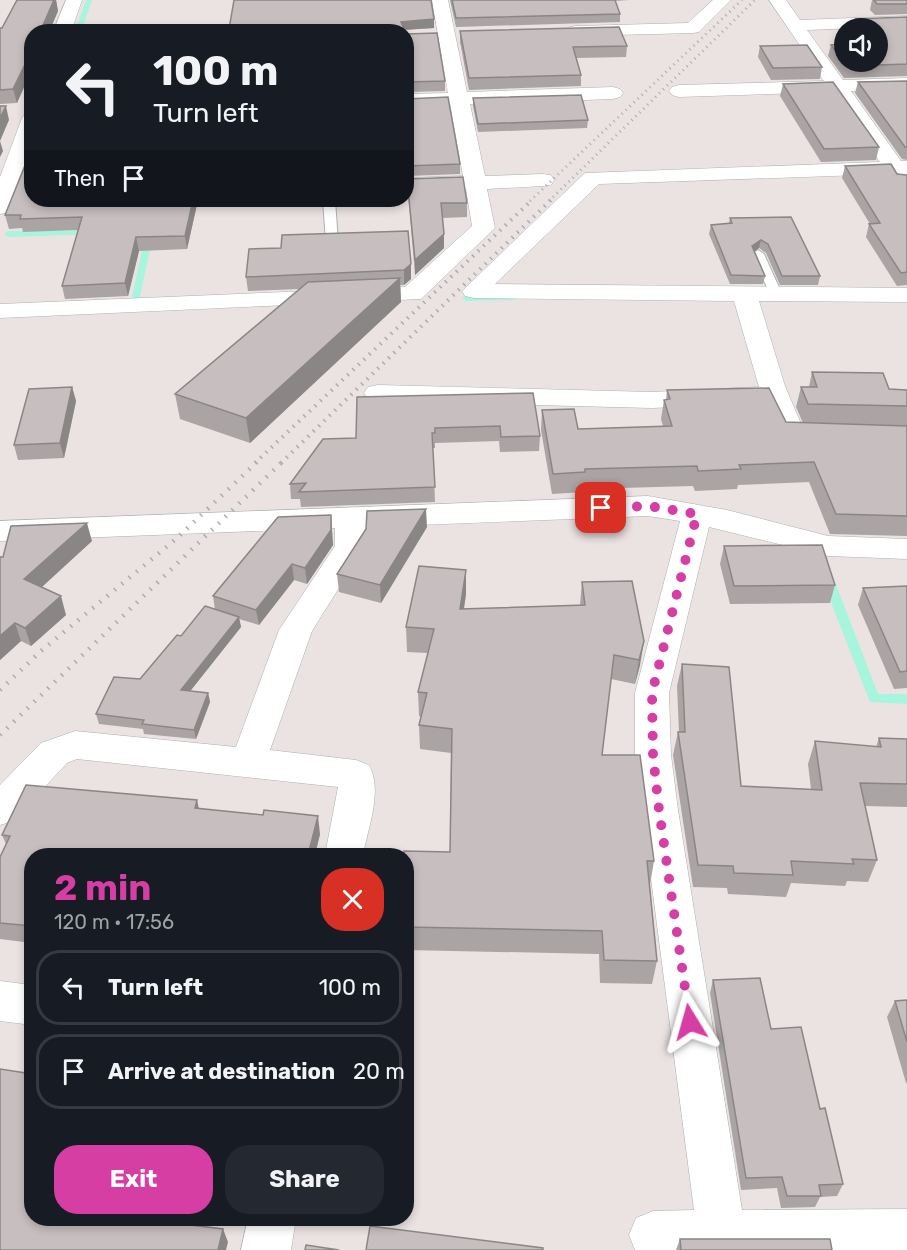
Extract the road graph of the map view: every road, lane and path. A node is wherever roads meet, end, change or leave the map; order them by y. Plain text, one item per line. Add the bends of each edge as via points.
1 (74, 0) edge
2 (440, 0) edge
3 (723, 0) edge
4 (777, 0) edge
5 (907, 21) edge
6 (65, 24) edge
7 (796, 25) junction
8 (564, 32) edge
9 (470, 34) edge
10 (447, 35) junction
11 (427, 36) edge
12 (907, 84) edge
13 (837, 86) junction
14 (679, 91) dead end
15 (613, 93) dead end
16 (459, 98) junction
17 (414, 100) edge
18 (24, 111) edge
19 (10, 112) dead end
20 (24, 146) edge
21 (903, 172) edge
22 (543, 180) dead end
23 (475, 182) junction
24 (414, 185) edge
25 (8, 202) edge
26 (330, 207) edge
27 (332, 242) edge
28 (758, 254) edge
29 (744, 293) junction
30 (776, 294) junction
31 (907, 295) edge
32 (0, 311) edge
33 (378, 393) dead end
34 (776, 394) junction
35 (907, 436) edge
36 (697, 514) junction
37 (351, 516) junction
38 (0, 531) edge
39 (907, 549) edge
40 (248, 762) junction
41 (0, 810) edge
42 (345, 848) edge
43 (0, 1001) edge
44 (24, 1004) edge
45 (270, 1226) edge
46 (907, 1233) edge
47 (721, 1234) junction
48 (653, 1235) dead end
49 (266, 1250) edge

1 - 6 street
2 - 10 street
3 - 8 street via 693,28
4 - 7 street
5 - 7 street
7 - 13 street
9 - 10 street
10 - 11 street
10 - 16 street
12 - 13 street
13 - 14 street
13 - 21 street
15 - 16 street
16 - 17 street
16 - 23 street
18 - 19 street
20 - 25 street
21 - 29 street via 593,178 474,291
22 - 23 street
23 - 24 street
23 - 32 street via 484,228 412,294
26 - 27 lane
28 - 30 lane
29 - 30 street
29 - 34 street
30 - 31 street
33 - 34 street via 652,400
34 - 35 street via 792,434
36 - 37 street via 648,506
36 - 39 street via 828,546
36 - 47 street via 652,693 653,755
37 - 38 street
37 - 40 street via 350,546 296,630
40 - 41 street via 75,745 54,753
40 - 42 street via 356,776
43 - 44 street
45 - 49 street
46 - 47 street
47 - 48 street

